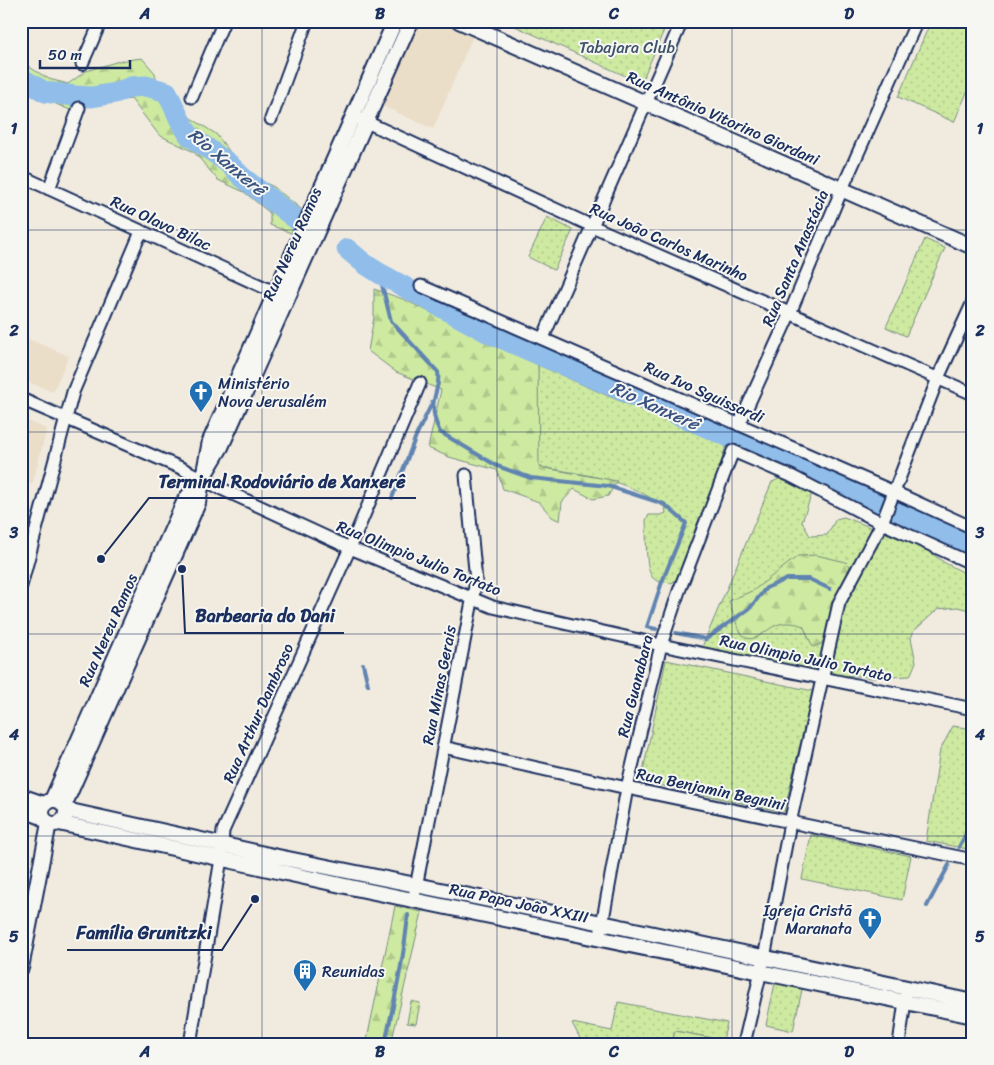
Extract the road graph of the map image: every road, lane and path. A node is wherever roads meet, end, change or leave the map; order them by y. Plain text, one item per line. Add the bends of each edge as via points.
1 (102, 21) edge
2 (224, 21) edge
3 (307, 21) edge
4 (395, 21) edge
5 (411, 21) edge
6 (459, 21) edge
7 (682, 21) edge
8 (918, 21) edge
9 (381, 52) junction
10 (394, 58) junction
11 (82, 64) dead end
12 (192, 97) dead end
13 (646, 103) junction
14 (80, 108) dead end
15 (271, 119) dead end
16 (360, 119) junction
17 (21, 176) edge
18 (49, 189) junction
19 (842, 189) junction
20 (592, 226) junction
21 (141, 232) junction
22 (973, 246) edge
23 (421, 286) dead end
24 (282, 295) junction
25 (973, 302) edge
26 (790, 313) junction
27 (543, 338) junction
28 (938, 378) junction
29 (420, 383) dead end
30 (973, 394) edge
31 (21, 399) edge
32 (66, 420) junction
33 (739, 425) junction
34 (466, 475) dead end
35 (202, 479) junction
36 (892, 496) junction
37 (884, 518) junction
38 (973, 528) edge
39 (350, 548) junction
40 (973, 564) edge
41 (21, 586) edge
42 (473, 600) junction
43 (661, 645) junction
44 (822, 678) junction
45 (973, 709) edge
46 (443, 747) junction
47 (627, 788) junction
48 (21, 796) edge
49 (21, 809) edge
50 (54, 812) junction
51 (790, 822) junction
52 (141, 834) junction
53 (221, 844) junction
54 (221, 859) junction
55 (973, 860) edge
56 (276, 863) junction
57 (353, 872) junction
58 (350, 887) junction
59 (415, 892) junction
60 (558, 922) junction
61 (602, 923) junction
62 (600, 937) junction
63 (694, 951) junction
64 (764, 958) junction
65 (21, 968) edge
66 (761, 972) junction
67 (853, 976) junction
68 (907, 987) junction
69 (850, 991) junction
70 (905, 1002) junction
71 (973, 1002) edge
72 (973, 1016) edge
73 (190, 1044) edge
74 (744, 1044) edge
75 (898, 1044) edge

1 - 11 street
2 - 12 street
3 - 15 street
4 - 9 street, Rua Nereu Ramos
5 - 10 street, Rua Nereu Ramos
6 - 13 street, Rua Antônio Vitorino Giordani
7 - 13 street
8 - 19 street, Rua Santa Anastácia
9 - 10 street
9 - 16 street, Rua Nereu Ramos
10 - 16 street, Rua Nereu Ramos
13 - 19 street, Rua Antônio Vitorino Giordani
13 - 20 street
14 - 18 street
16 - 20 street, Rua João Carlos Marinho
16 - 24 street, Rua Nereu Ramos
17 - 18 street, Rua Olavo Bilac
18 - 21 street, Rua Olavo Bilac
19 - 22 street, Rua Antônio Vitorino Giordani
19 - 26 street, Rua Santa Anastácia
20 - 26 street, Rua João Carlos Marinho
20 - 27 street
21 - 24 street, Rua Olavo Bilac
21 - 32 street via 73,392
23 - 27 street, Rua Ivo Sguissardi
24 - 35 street, Rua Nereu Ramos via 235,400 210,442
25 - 28 street
26 - 28 street, Rua João Carlos Marinho
26 - 33 street, Rua Santa Anastácia
27 - 33 street, Rua Ivo Sguissardi
28 - 30 street, Rua João Carlos Marinho
28 - 36 street
29 - 39 street, Rua Arthur Dambroso
31 - 32 street, Rua Olimpio Julio Tortato
32 - 35 street, Rua Olimpio Julio Tortato
32 - 41 street
33 - 36 street, Rua Ivo Sguissardi
34 - 42 street, Rua Minas Gerais via 476,581
35 - 39 street, Rua Olimpio Julio Tortato
35 - 50 street, Rua Nereu Ramos via 185,500 170,552
36 - 37 street
36 - 38 street, Rua Ivo Sguissardi
37 - 40 street
37 - 43 street, Rua Guanabara via 733,451
37 - 44 street via 840,603
39 - 42 street, Rua Olimpio Julio Tortato
39 - 53 street, Rua Arthur Dambroso via 223,831
42 - 43 street, Rua Olimpio Julio Tortato
42 - 46 street, Rua Minas Gerais
43 - 44 street, Rua Olimpio Julio Tortato
43 - 47 street, Rua Guanabara
44 - 45 street, Rua Olimpio Julio Tortato
44 - 51 street
46 - 47 street, Rua Benjamin Begnini
46 - 59 street, Rua Minas Gerais
47 - 51 street, Rua Benjamin Begnini
47 - 61 street, Rua Guanabara
48 - 50 street, Rua Papa João XXIII
49 - 50 street, Rua Papa João XXIII
50 - 52 street, Rua Papa João XXIII
50 - 65 street, Rua Nereu Ramos
51 - 55 street, Rua Benjamin Begnini
51 - 64 street
52 - 53 street, Rua Papa João XXIII
52 - 54 street, Rua Papa João XXIII
53 - 54 street, Rua Arthur Dambroso
53 - 56 street, Rua Papa João XXIII
54 - 56 street, Rua Papa João XXIII
54 - 73 street, Rua Arthur Dambroso
56 - 57 street, Rua Papa João XXIII
56 - 58 street, Rua Papa João XXIII
57 - 58 street
57 - 59 street, Rua Papa João XXIII
58 - 59 street, Rua Papa João XXIII
59 - 60 street, Rua Papa João XXIII
60 - 61 street, Rua Papa João XXIII
60 - 62 street, Rua Papa João XXIII
61 - 62 street, Rua Guanabara
61 - 63 street, Rua Papa João XXIII
62 - 63 street, Rua Papa João XXIII
63 - 64 street, Rua Papa João XXIII
63 - 66 street, Rua Papa João XXIII
64 - 66 street
64 - 67 street, Rua Papa João XXIII
66 - 69 street, Rua Papa João XXIII
66 - 74 street
67 - 68 street, Rua Papa João XXIII
67 - 69 street
68 - 70 street
68 - 71 street, Rua Papa João XXIII
69 - 70 street, Rua Papa João XXIII
70 - 72 street, Rua Papa João XXIII
70 - 75 street

